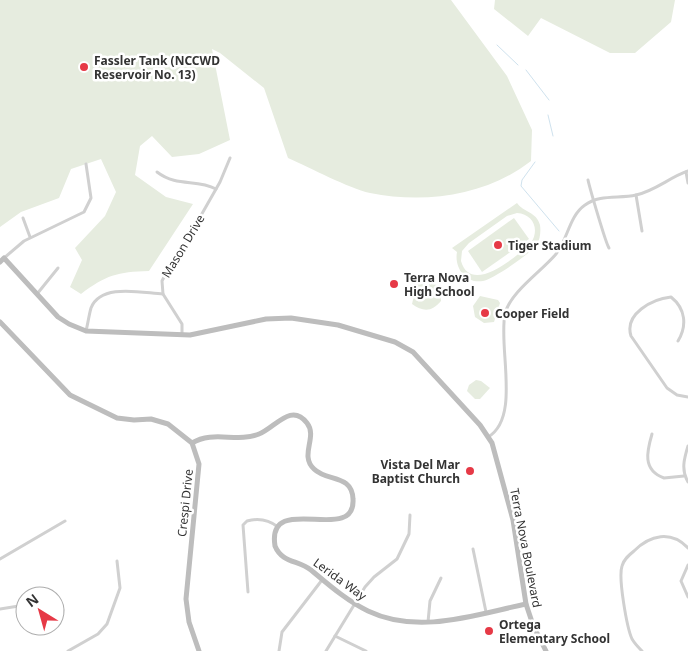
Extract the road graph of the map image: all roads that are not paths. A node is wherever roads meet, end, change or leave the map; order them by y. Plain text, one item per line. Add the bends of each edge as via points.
1 (230, 158) dead end
2 (86, 164) dead end
3 (158, 172) dead end
4 (687, 172) edge
5 (588, 180) dead end
6 (688, 183) edge
7 (216, 189) junction
8 (636, 195) junction
9 (595, 200) junction
10 (23, 218) dead end
11 (642, 231) dead end
12 (30, 237) junction
13 (609, 248) dead end
14 (2, 260) edge
15 (58, 268) dead end
16 (37, 294) junction
17 (163, 294) junction
18 (0, 322) edge
19 (86, 331) junction
20 (182, 335) junction
21 (678, 341) dead end
22 (688, 397) edge
23 (652, 434) dead end
24 (488, 437) junction
25 (192, 443) junction
26 (688, 446) edge
27 (684, 476) junction
28 (688, 482) edge
29 (410, 515) dead end
30 (64, 521) dead end
31 (278, 527) junction
32 (688, 548) edge
33 (473, 549) dead end
34 (0, 559) edge
35 (117, 561) dead end
36 (688, 565) edge
37 (441, 578) dead end
38 (323, 580) junction
39 (248, 592) dead end
40 (688, 596) edge
41 (355, 604) junction
42 (526, 604) junction
43 (15, 607) edge
44 (0, 609) edge
45 (486, 612) junction
46 (428, 623) junction
47 (335, 636) junction
48 (68, 651) edge
49 (198, 651) edge
50 (279, 651) edge
51 (326, 651) edge
52 (366, 651) edge
53 (546, 651) edge
54 (642, 651) edge

1 - 7 street, Mason Drive
2 - 12 street via 91,192 87,208 79,215
3 - 7 street via 171,181 205,183
4 - 6 street
4 - 8 street
5 - 9 street
7 - 17 street, Mason Drive via 165,272
8 - 9 street
8 - 11 street
9 - 13 street
9 - 24 street via 581,208 559,250 507,308 505,414 499,429
10 - 12 street
12 - 14 street
14 - 16 street, Terra Nova Boulevard
15 - 16 street
16 - 19 street, Terra Nova Boulevard via 61,319
17 - 19 street via 103,294 92,307
17 - 20 street, Mason Drive via 180,321
18 - 25 street via 70,395 117,418 163,422
19 - 20 street, Terra Nova Boulevard
20 - 24 street, Terra Nova Boulevard via 206,334 283,318 330,323 396,342 419,357
21 - 22 street via 685,323 680,308 671,297 642,309 631,319 631,336 667,388
23 - 27 street via 646,454 650,468 664,478
24 - 42 street, Terra Nova Boulevard via 497,457 513,520
25 - 31 street via 203,437 259,434 286,415 305,420 311,430 308,462 318,473 345,482 352,493 353,504 341,519 294,518
25 - 49 street, Crespi Drive via 199,464 186,600
26 - 27 street
27 - 28 street
29 - 41 street via 409,534 397,559 374,577
30 - 34 street
31 - 38 street, Lerida Way via 274,541 279,553 288,561 304,565
31 - 39 street via 270,522 253,520 247,520 243,525
32 - 54 street via 674,538 654,537 641,544 623,564 621,574 629,630
33 - 45 street
35 - 48 street via 120,588 107,624 98,634
36 - 40 street via 681,581
37 - 46 street via 430,600
38 - 41 street, Lerida Way
38 - 50 street via 282,632
41 - 46 street, Lerida Way via 391,619
41 - 47 street
42 - 45 street, Lerida Way
42 - 53 street, Terra Nova Boulevard
43 - 44 street
45 - 46 street, Lerida Way
47 - 51 street
47 - 52 street

